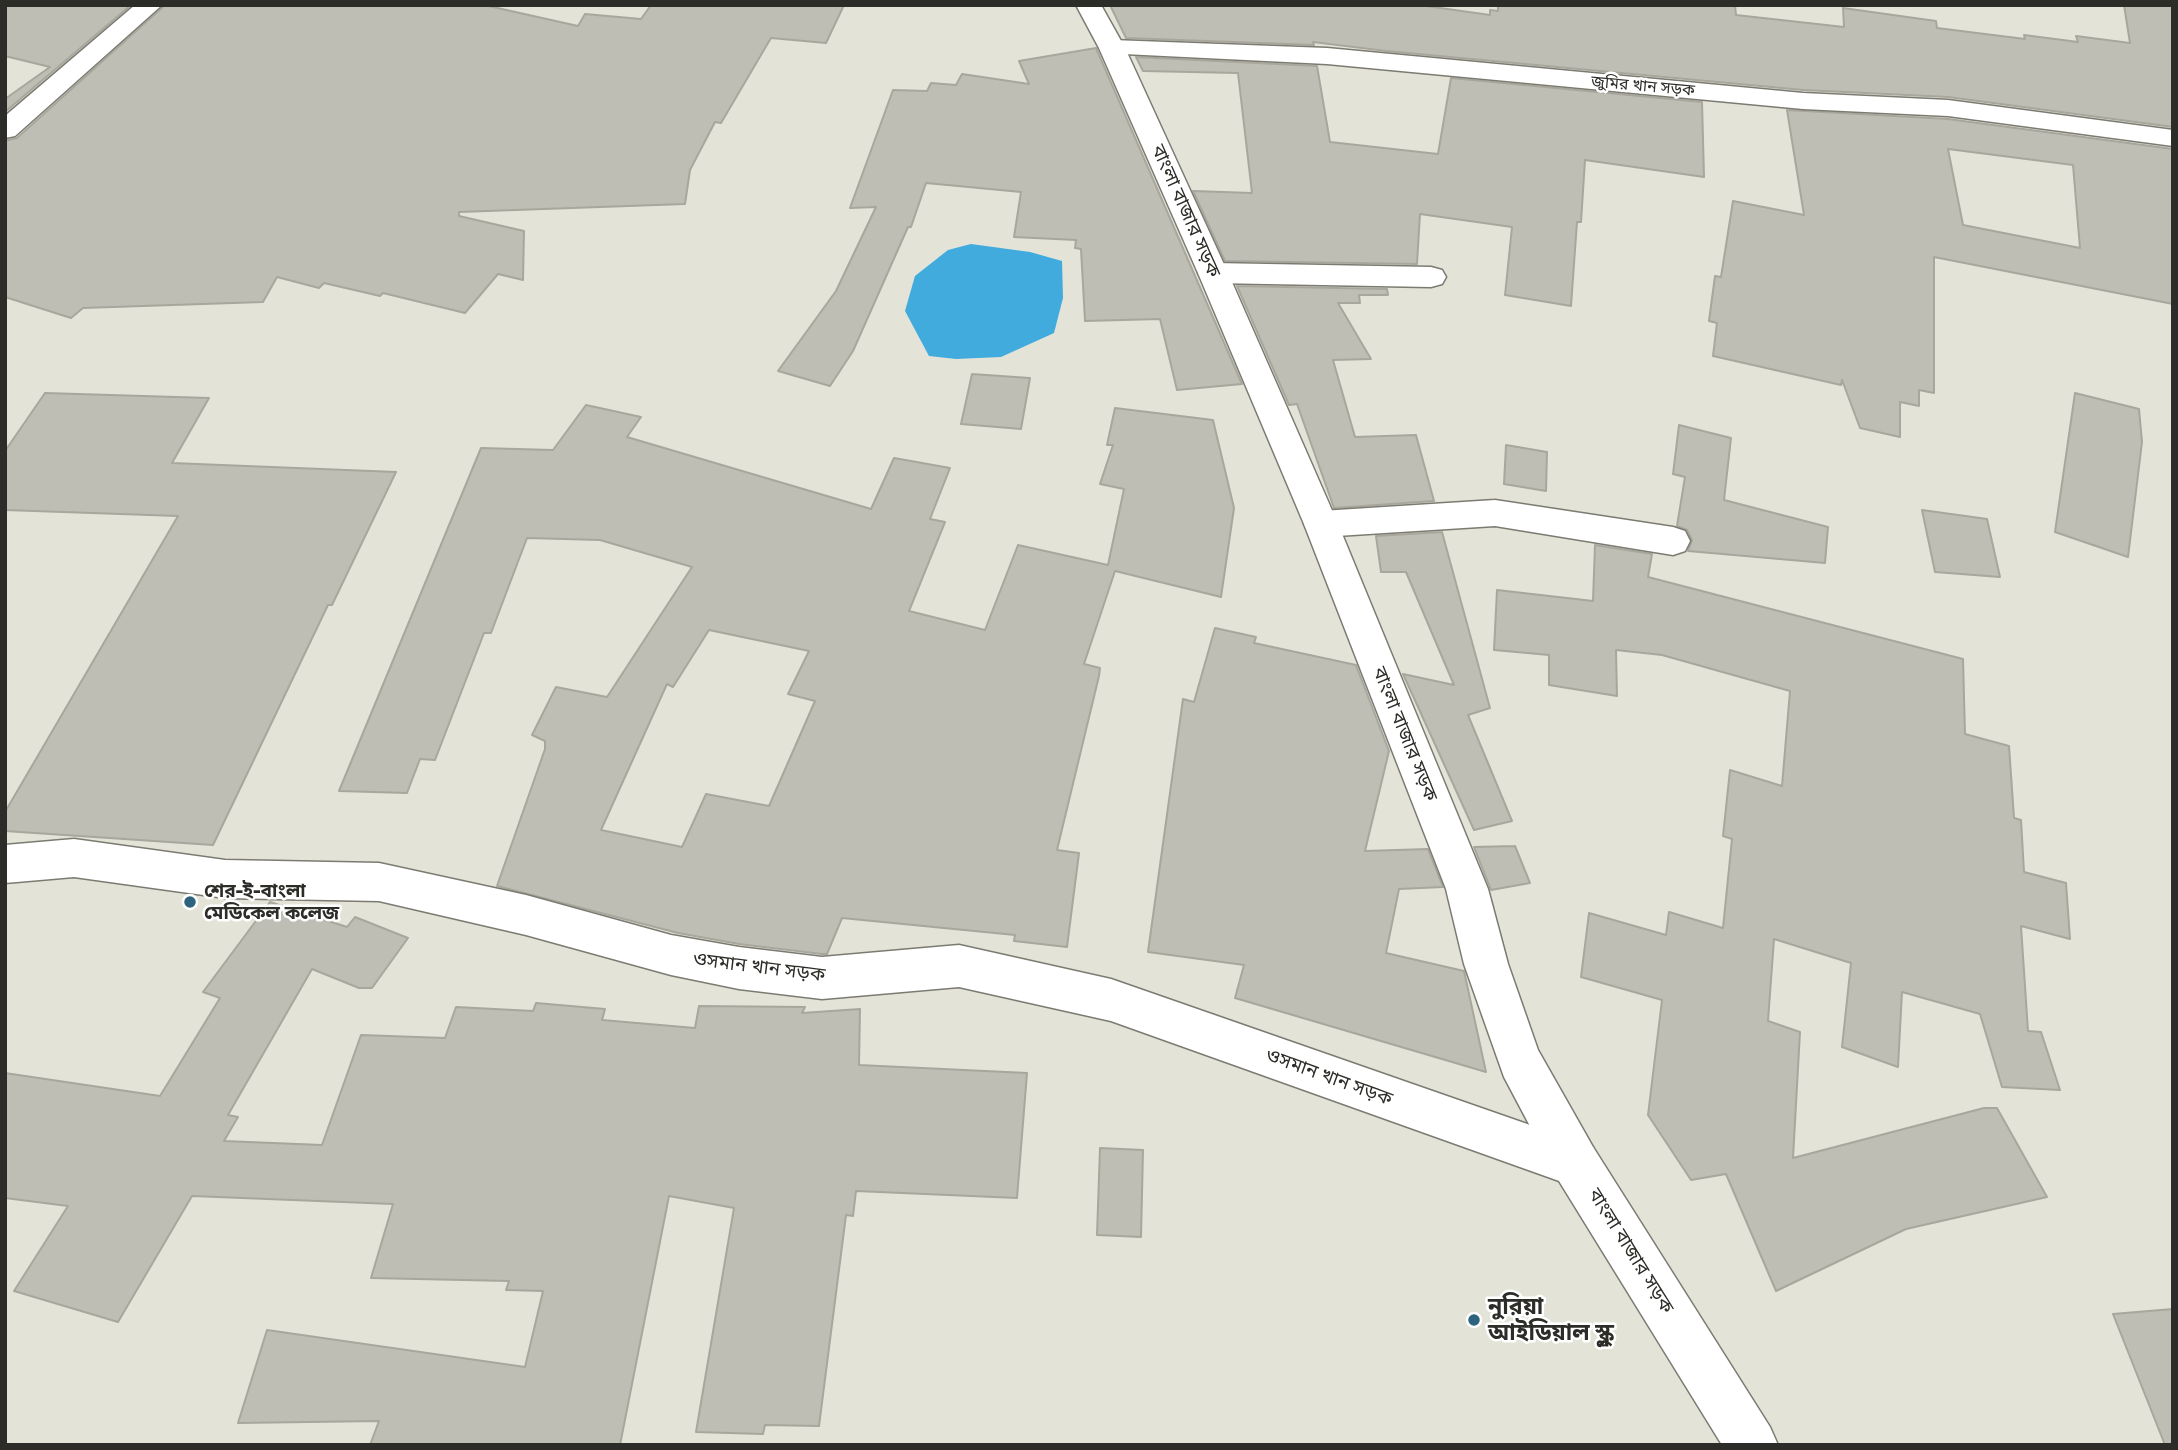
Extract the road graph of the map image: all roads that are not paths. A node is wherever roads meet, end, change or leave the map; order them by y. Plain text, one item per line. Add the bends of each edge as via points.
1 (150, 5) edge
2 (1088, 5) edge
3 (1112, 48) junction
4 (5, 130) edge
5 (2173, 138) edge
6 (1213, 272) junction
7 (1431, 277) dead end
8 (1321, 524) junction
9 (1673, 541) dead end
10 (5, 864) edge
11 (1576, 1164) junction
12 (1752, 1445) edge

1 - 4 street
2 - 3 street, বাংলা বাজার সড়ক
3 - 5 street, জুমির খান সড়ক via 1328,56 1803,101 1948,108
3 - 6 street, বাংলা বাজার সড়ক
6 - 7 street
6 - 8 street, বাংলা বাজার সড়ক
8 - 9 street via 1495,513
8 - 11 street, বাংলা বাজার সড়ক via 1467,889 1486,964 1520,1061
10 - 11 street, ওসমান খান সড়ক via 74,858 225,879 379,882 526,915 671,955 822,978 959,966 1111,1000
11 - 12 street, বাংলা বাজার সড়ক

